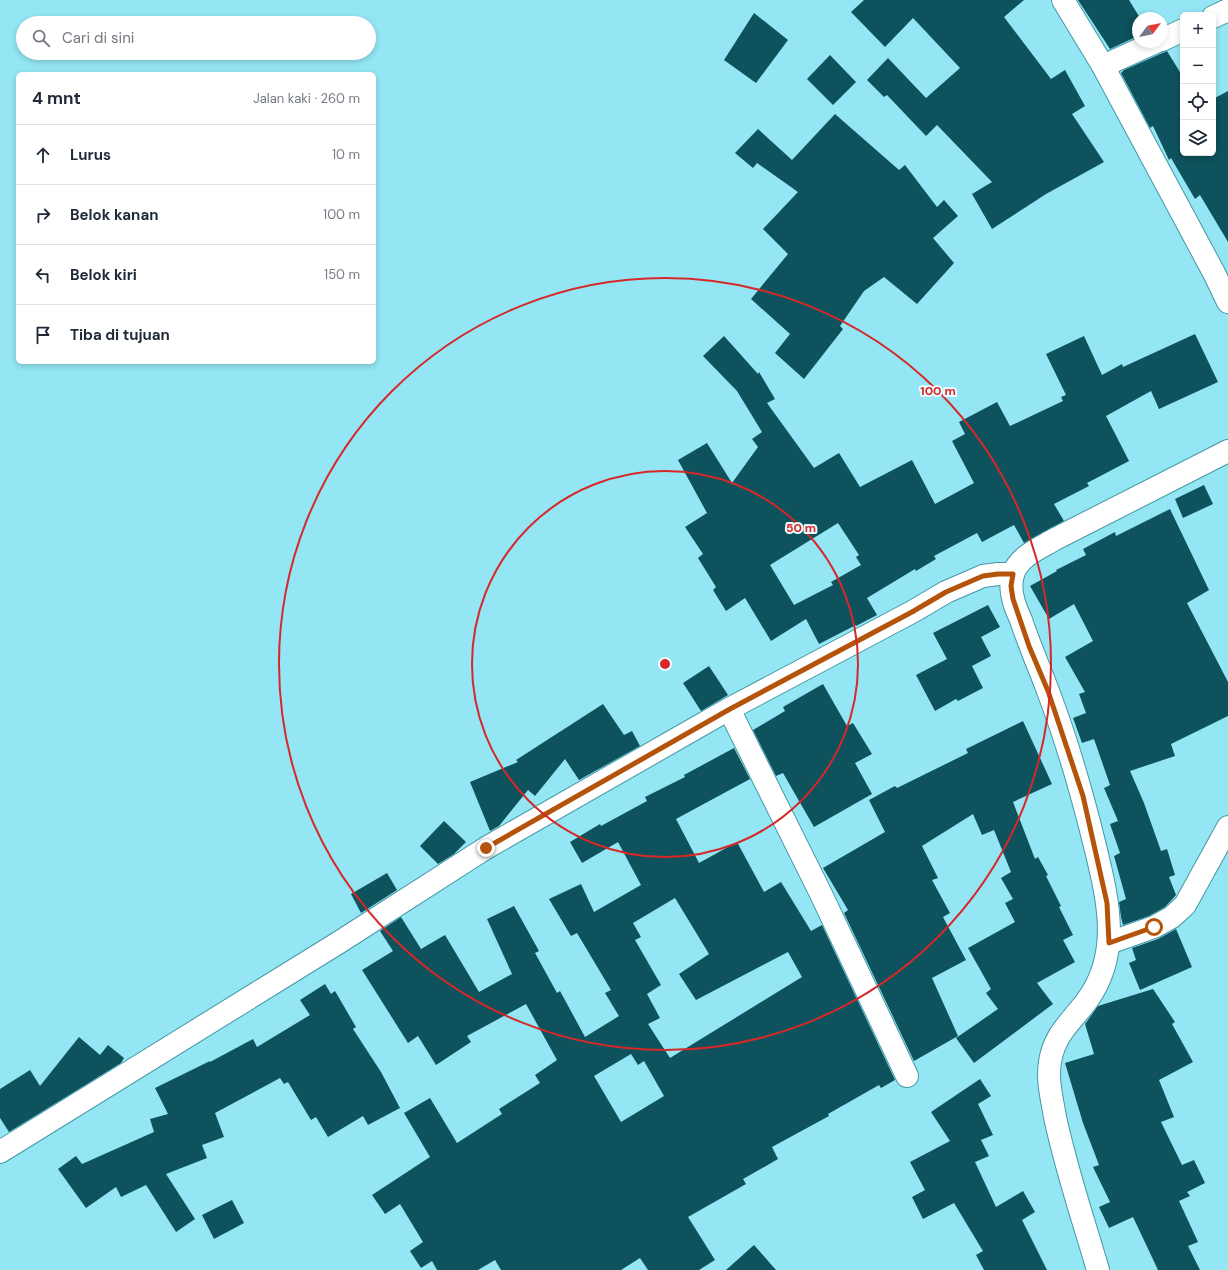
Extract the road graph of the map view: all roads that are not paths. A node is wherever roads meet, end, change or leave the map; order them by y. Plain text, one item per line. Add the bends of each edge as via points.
1 (1063, 0) edge
2 (1228, 10) edge
3 (1216, 16) edge
4 (1180, 31) edge
5 (1168, 37) edge
6 (1143, 48) edge
7 (1103, 66) junction
8 (1228, 302) edge
9 (1228, 451) edge
10 (1013, 574) junction
11 (730, 709) junction
12 (1228, 828) edge
13 (1109, 943) junction
14 (907, 1076) dead end
15 (0, 1152) edge
16 (1098, 1270) edge

1 - 7 street
2 - 3 street
4 - 5 street
6 - 7 street
7 - 8 street
9 - 10 street via 1054,539 1030,554
10 - 11 street via 983,576 946,592
10 - 13 street via 1013,599 1048,691 1083,796 1107,903
11 - 14 street via 824,899
11 - 15 street via 486,848 338,943
12 - 13 street via 1185,905 1172,917 1154,927
13 - 16 street via 1104,966 1095,988 1056,1041 1050,1062 1049,1084 1061,1144

